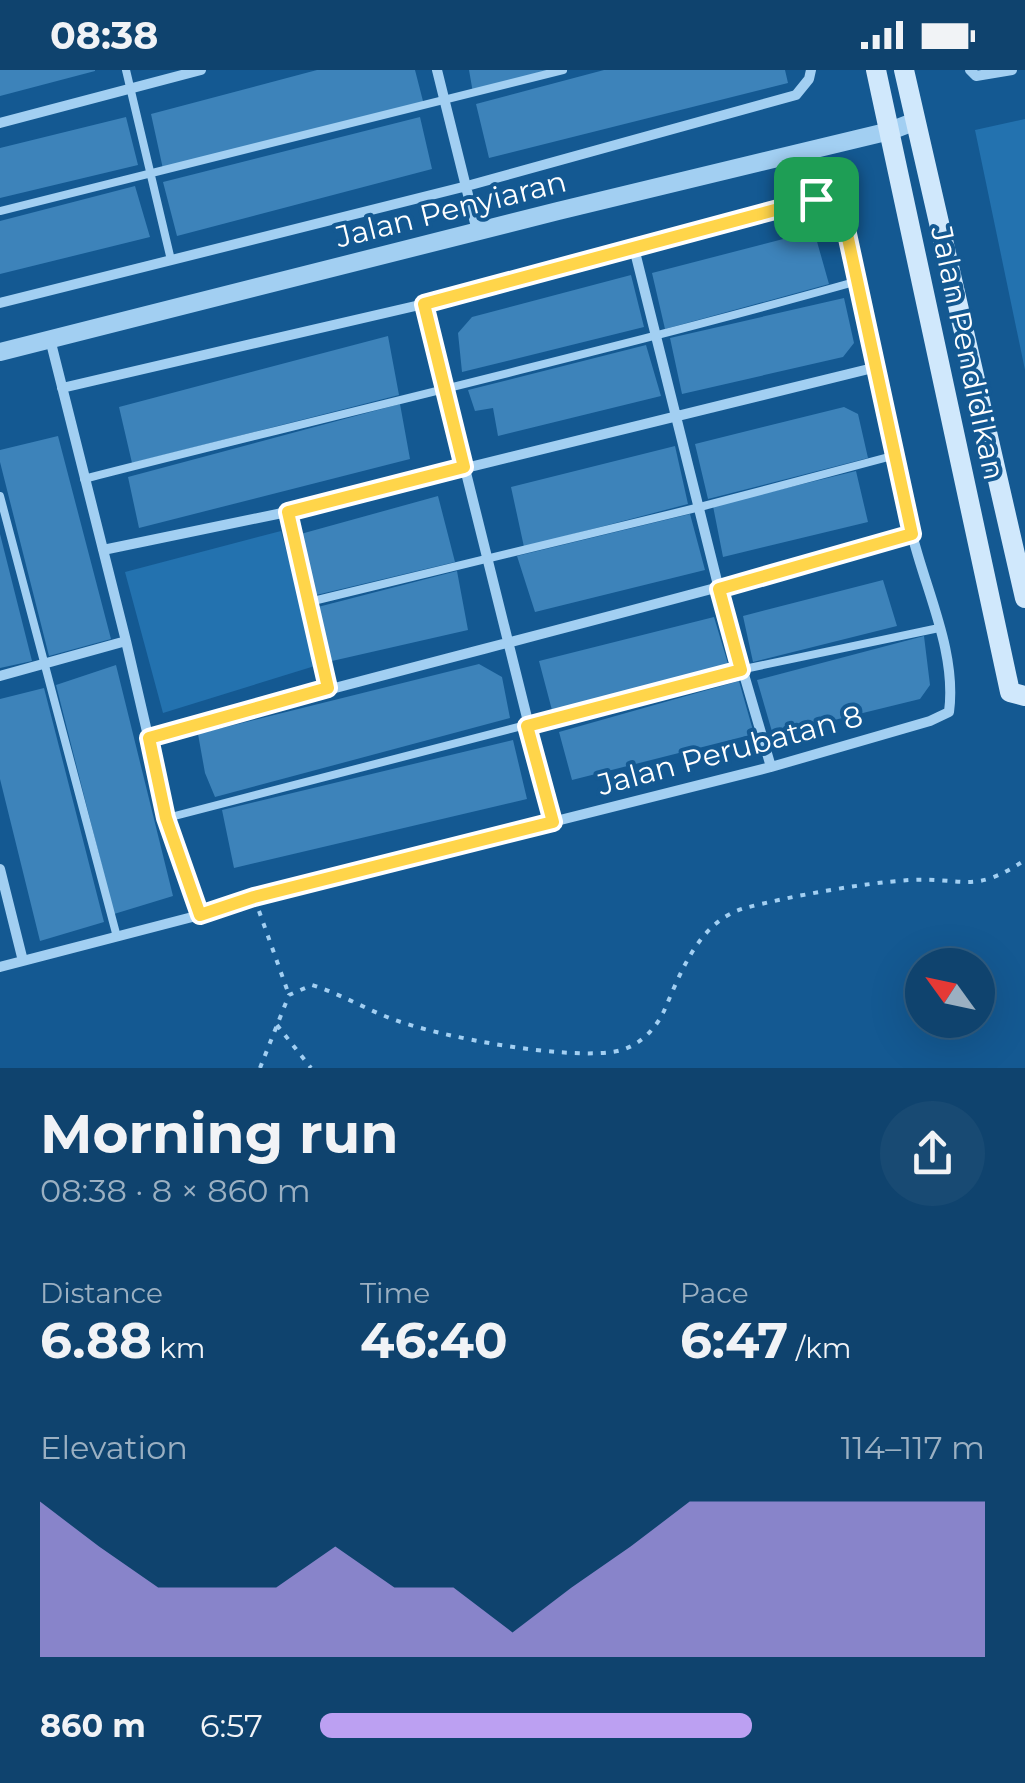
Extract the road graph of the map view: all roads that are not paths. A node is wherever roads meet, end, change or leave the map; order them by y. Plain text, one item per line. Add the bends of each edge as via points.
1 (126, 70) edge
2 (201, 70) edge
3 (437, 70) edge
4 (564, 70) edge
5 (812, 70) edge
6 (876, 70) edge
7 (904, 70) edge
8 (970, 70) edge
9 (1012, 70) edge
10 (130, 88) junction
11 (445, 102) junction
12 (916, 121) junction
13 (0, 123) edge
14 (890, 130) junction
15 (150, 174) junction
16 (466, 186) junction
17 (0, 211) edge
18 (477, 231) junction
19 (634, 248) junction
20 (171, 260) junction
21 (858, 280) junction
22 (0, 303) edge
23 (424, 304) junction
24 (657, 337) junction
25 (50, 339) junction
26 (0, 352) edge
27 (877, 366) junction
28 (444, 387) junction
29 (62, 388) junction
30 (677, 415) junction
31 (896, 454) junction
32 (464, 467) junction
33 (84, 479) junction
34 (0, 496) edge
35 (700, 508) junction
36 (288, 512) junction
37 (912, 534) junction
38 (103, 550) junction
39 (486, 560) junction
40 (719, 589) junction
41 (1025, 598) edge
42 (309, 602) junction
43 (939, 628) junction
44 (126, 641) junction
45 (506, 641) junction
46 (43, 664) junction
47 (741, 670) junction
48 (0, 676) edge
49 (328, 688) junction
50 (1025, 696) edge
51 (527, 726) junction
52 (149, 738) junction
53 (771, 767) junction
54 (166, 818) junction
55 (553, 822) junction
56 (0, 869) edge
57 (200, 915) junction
58 (117, 937) junction
59 (23, 961) junction
60 (0, 966) edge

1 - 10 lane
2 - 10 street
3 - 11 street
4 - 11 lane
5 - 16 street via 796,96
6 - 14 main road, Jalan Pendidikan
7 - 12 main road, Jalan Pendidikan
8 - 9 street via 976,76
10 - 13 street
10 - 15 lane
11 - 15 lane
11 - 16 street
12 - 14 street, Jalan Penyiaran
12 - 41 main road, Jalan Pendidikan
14 - 18 street, Jalan Penyiaran
14 - 50 main road, Jalan Pendidikan via 1010,692
15 - 17 lane
15 - 20 lane
16 - 18 street
16 - 20 street
18 - 25 street, Jalan Penyiaran
19 - 21 street via 816,199 844,220
19 - 23 street
19 - 24 street
20 - 22 street
21 - 24 lane
21 - 27 street
23 - 28 street
23 - 29 street
24 - 28 lane
24 - 30 street
25 - 26 street, Jalan Penyiaran
25 - 29 street
27 - 30 street
27 - 31 street
28 - 32 street
28 - 33 lane
29 - 33 street
30 - 32 street
30 - 35 street
31 - 35 lane
31 - 37 street
32 - 36 street
32 - 39 street
33 - 38 street
34 - 46 lane
35 - 39 lane
35 - 40 street
36 - 38 street
36 - 42 street
37 - 40 street
37 - 43 street
38 - 44 street
39 - 42 lane
39 - 45 street
40 - 45 street
40 - 47 street
42 - 49 street
43 - 47 lane
43 - 53 street, Jalan Perubatan 8 via 952,692 949,712
44 - 46 street
44 - 52 street
45 - 49 street
45 - 51 street
46 - 48 street
46 - 58 lane
47 - 51 lane
47 - 53 street
49 - 52 street
51 - 54 lane
51 - 55 street
52 - 54 street
53 - 55 street, Jalan Perubatan 8
54 - 57 street
55 - 57 street, Jalan Perubatan 8
56 - 59 street
57 - 58 street, Jalan Perubatan 8
58 - 59 street, Jalan Perubatan 8
59 - 60 street, Jalan Perubatan 8

